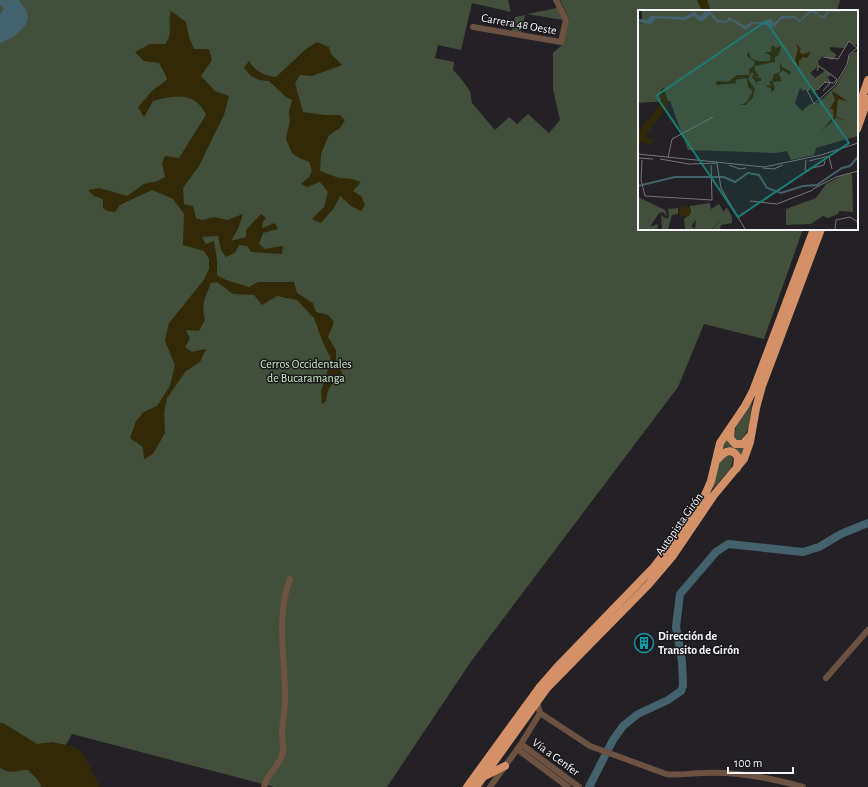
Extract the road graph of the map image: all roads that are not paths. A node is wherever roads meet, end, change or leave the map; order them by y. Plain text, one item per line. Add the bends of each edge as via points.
1 (556, 0) edge
2 (473, 27) dead end
3 (868, 80) edge
4 (868, 99) edge
5 (858, 109) edge
6 (858, 127) edge
7 (814, 230) edge
8 (821, 230) edge
9 (732, 424) junction
10 (752, 433) junction
11 (716, 461) junction
12 (736, 468) junction
13 (290, 579) dead end
14 (868, 630) edge
15 (826, 678) dead end
16 (537, 702) junction
17 (540, 713) junction
18 (519, 747) junction
19 (505, 766) junction
20 (484, 776) junction
21 (264, 787) edge
22 (467, 787) edge
23 (476, 787) edge
24 (490, 787) edge
25 (568, 787) edge
26 (579, 787) edge
27 (803, 787) edge

1 - 2 street, Carrera 48 Oeste via 566,20 561,42
3 - 5 highway
4 - 6 highway
7 - 9 highway, Autopista Girón via 753,391
8 - 10 highway, Autopista Girón via 760,391
9 - 10 highway via 730,438 735,444 743,444
9 - 11 highway, Autopista Girón via 720,443
10 - 12 highway, Autopista Girón via 748,451
11 - 12 highway via 724,452 731,451 738,457
11 - 22 highway, Autopista Girón via 705,495 668,550 539,688
12 - 16 highway, Autopista Girón via 714,495 672,557 547,688
13 - 21 street via 282,613 285,700 283,752 278,766
14 - 15 street
16 - 17 street
16 - 20 highway, Autopista Girón
17 - 18 street
17 - 27 street via 590,746 666,774 742,774
18 - 19 street
18 - 25 street, Vía a Cenfer
18 - 26 street, Vía a Cenfer
19 - 20 highway
19 - 24 street
20 - 23 highway, Autopista Girón

